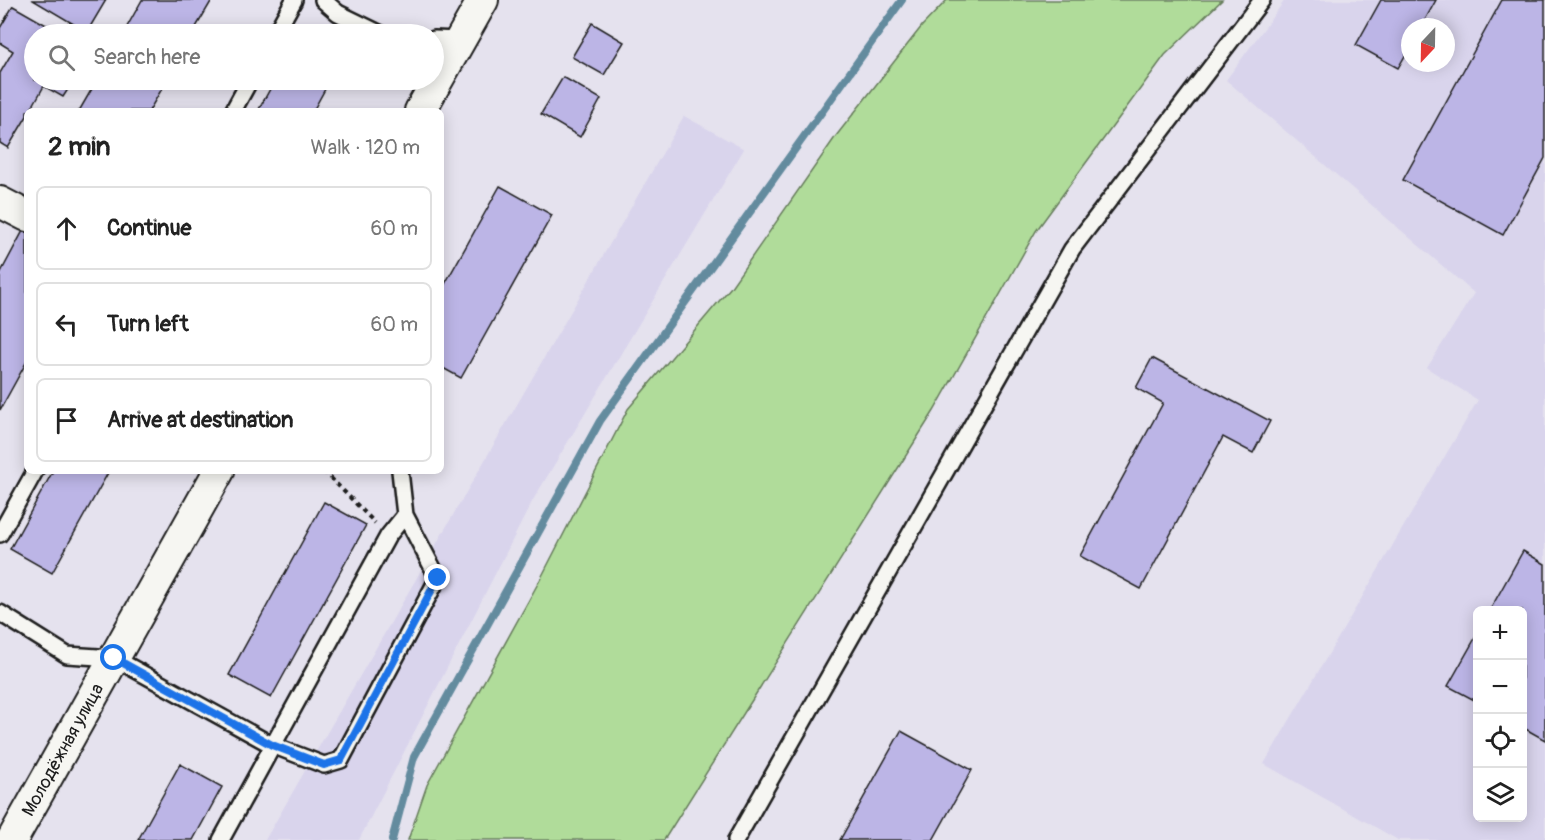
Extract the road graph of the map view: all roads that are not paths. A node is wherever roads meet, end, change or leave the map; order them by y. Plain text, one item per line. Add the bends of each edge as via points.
1 (294, 0) edge
2 (323, 0) edge
3 (483, 0) edge
4 (1262, 0) edge
5 (281, 24) edge
6 (361, 24) edge
7 (447, 40) edge
8 (245, 90) edge
9 (428, 90) edge
10 (235, 108) edge
11 (421, 108) edge
12 (0, 202) edge
13 (24, 214) edge
14 (32, 474) edge
15 (217, 474) edge
16 (400, 474) edge
17 (405, 515) junction
18 (0, 534) edge
19 (0, 613) edge
20 (114, 658) junction
21 (272, 745) junction
22 (12, 840) edge
23 (221, 840) edge
24 (736, 840) edge

1 - 5 lane
2 - 6 lane
3 - 7 street
4 - 24 lane via 1071,249
8 - 10 lane
9 - 11 street
12 - 13 street
14 - 18 lane
15 - 20 street, Молодёжная улица
16 - 17 lane
17 - 21 lane via 388,536
17 - 21 lane via 438,578 341,760 324,765
19 - 20 lane via 66,656
20 - 21 lane
20 - 22 street, Молодёжная улица
21 - 23 lane

